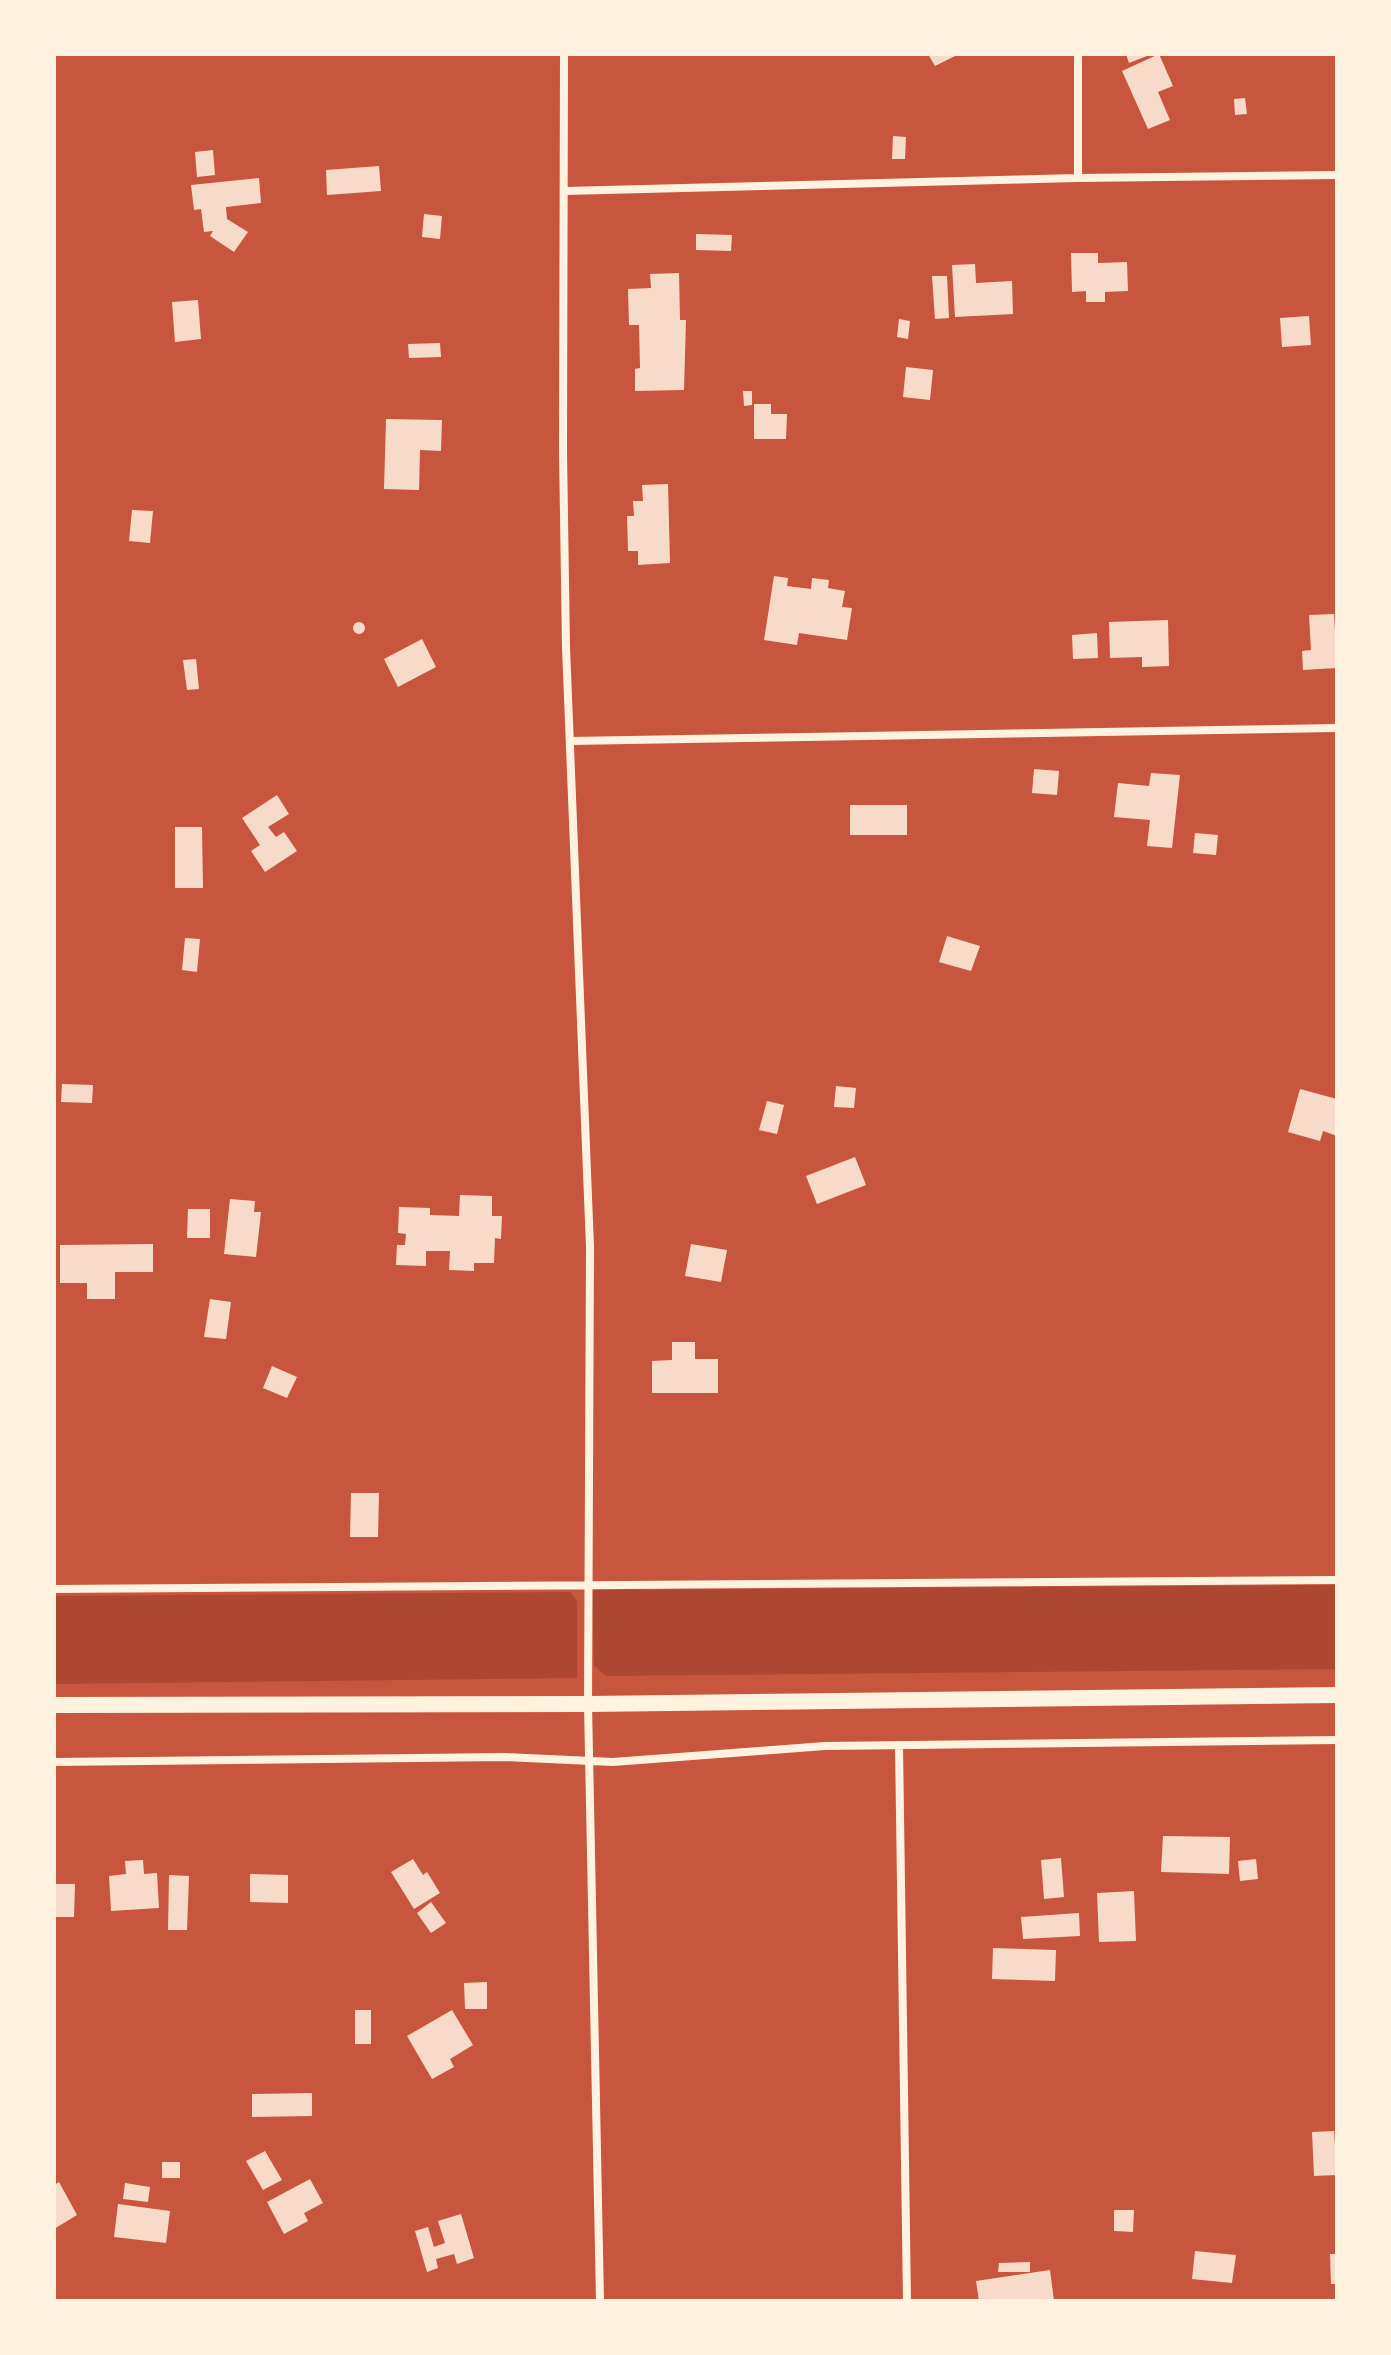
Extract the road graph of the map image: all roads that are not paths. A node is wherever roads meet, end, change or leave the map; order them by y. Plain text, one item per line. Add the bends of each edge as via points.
1 (564, 54) edge
2 (1078, 54) edge
3 (1337, 175) edge
4 (1078, 178) junction
5 (565, 191) junction
6 (1337, 728) edge
7 (570, 741) junction
8 (1337, 1580) edge
9 (587, 1585) junction
10 (54, 1589) edge
11 (1337, 1695) edge
12 (588, 1704) junction
13 (54, 1705) edge
14 (1337, 1740) edge
15 (899, 1745) junction
16 (589, 1761) junction
17 (54, 1762) edge
18 (600, 2301) edge
19 (907, 2301) edge

1 - 5 street
2 - 4 street
3 - 4 street
4 - 5 street
5 - 7 street via 563,451
6 - 7 street
7 - 9 street via 590,1247
8 - 9 street
9 - 10 street
9 - 12 street
11 - 12 highway
12 - 13 highway
12 - 16 street
14 - 15 street
15 - 16 street
15 - 19 street
16 - 17 street via 505,1757
16 - 18 street

